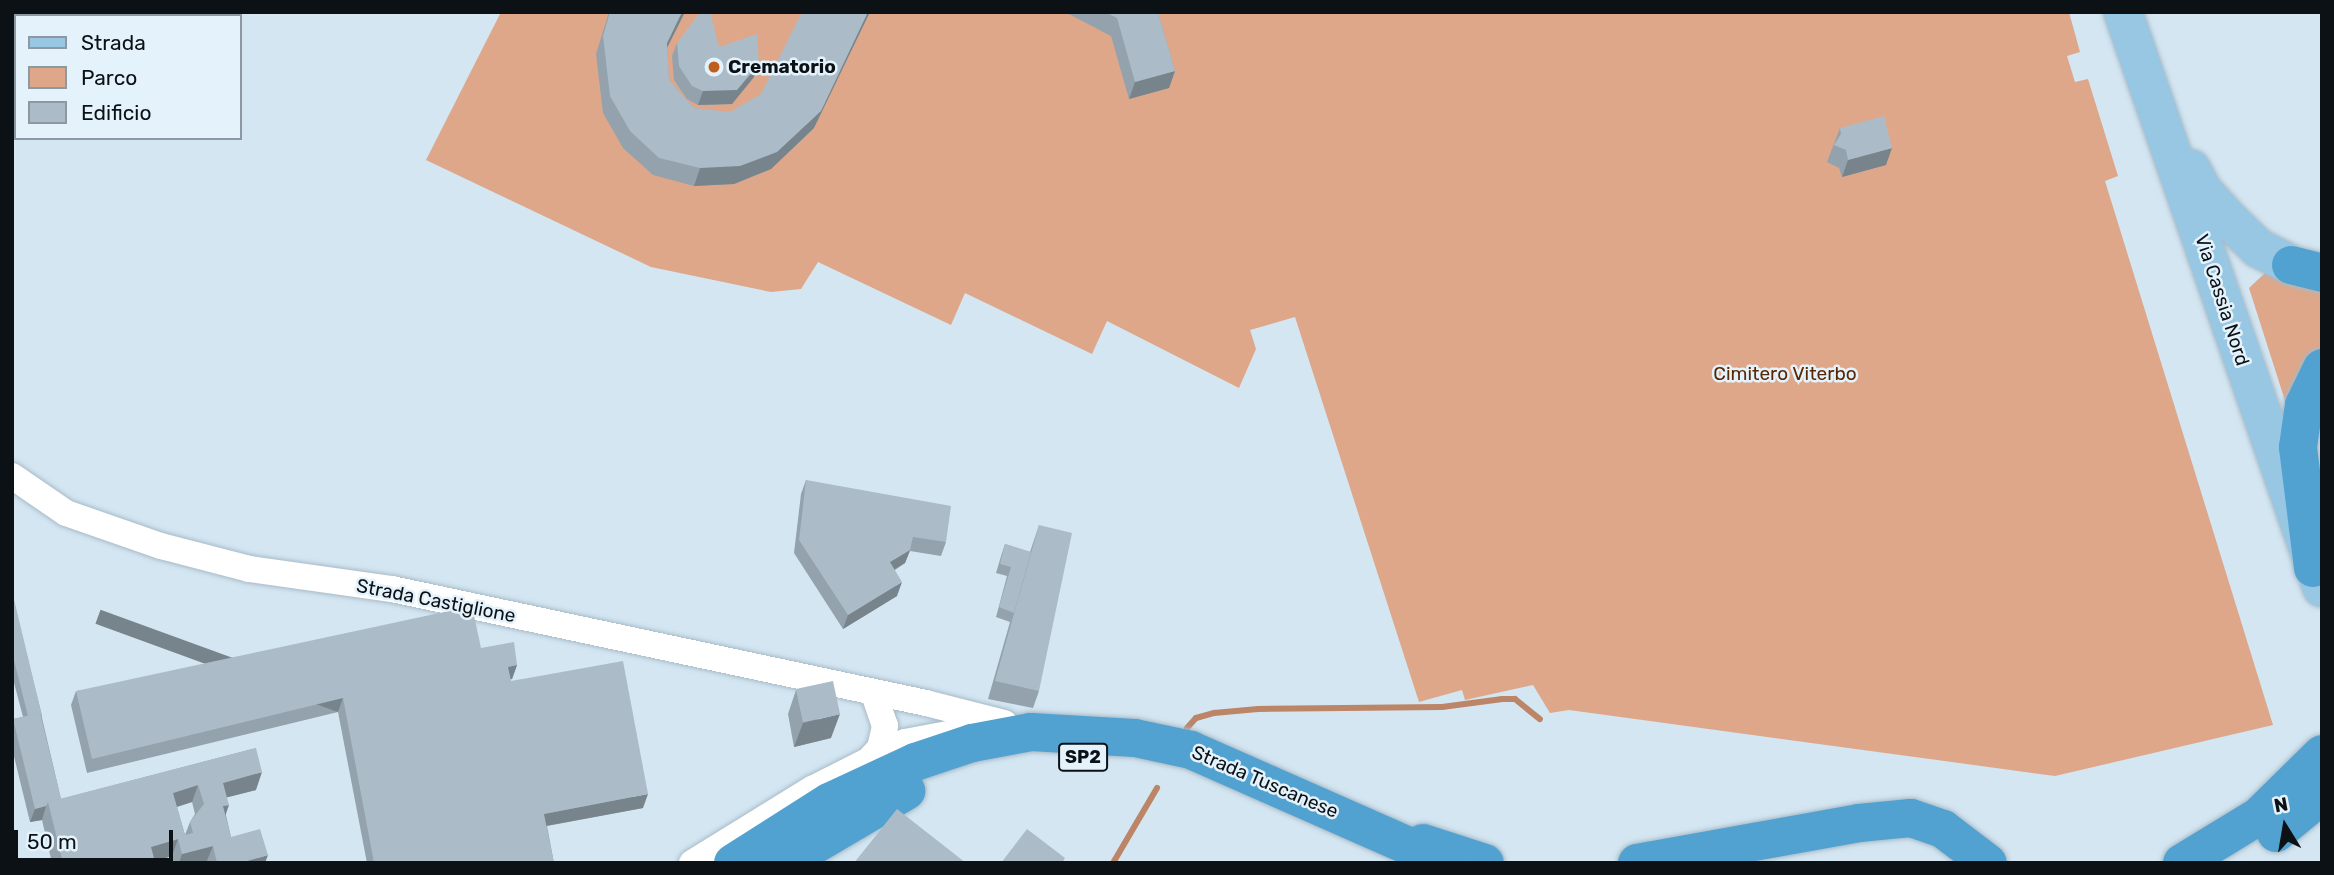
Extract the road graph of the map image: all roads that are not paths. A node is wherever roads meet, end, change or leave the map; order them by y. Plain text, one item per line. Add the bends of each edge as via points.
1 (2123, 12) edge
2 (2153, 93) junction
3 (2306, 269) edge
4 (2225, 307) junction
5 (2322, 368) edge
6 (12, 476) edge
7 (2317, 578) edge
8 (873, 692) junction
9 (1001, 728) junction
10 (870, 759) junction
11 (2320, 770) edge
12 (1365, 824) junction
13 (692, 863) edge
14 (733, 863) edge
15 (785, 863) edge
16 (1386, 863) edge
17 (1447, 863) edge
18 (1485, 863) edge
19 (1637, 863) edge
20 (1988, 863) edge
21 (2182, 863) edge
22 (2230, 863) edge

1 - 2 main road, Via Cassia Nord
2 - 3 main road via 2202,190 2258,248
2 - 4 main road, Via Cassia Nord
3 - 4 main road via 2246,269 2232,281
4 - 7 main road, Via Cassia Nord
5 - 7 highway via 2304,405 2298,447
6 - 8 street, Strada Castiglione via 66,513 161,546 249,569 392,589
8 - 9 street, Strada Castiglione
8 - 10 street via 885,726 880,748
9 - 10 street, Strada Tuscanese via 929,734
9 - 12 highway, Strada Tuscanese / SP2 via 1135,738 1191,750
9 - 14 highway, Strada Tuscanese / SP2 via 830,802
10 - 13 street, Strada Tuscanese
11 - 21 highway via 2259,816
11 - 22 highway via 2270,838
12 - 17 highway, SP2
12 - 18 highway
15 - 16 highway, Strada Tuscanese / SP2 via 901,793 981,767 1059,755 1120,760 1185,774
19 - 20 highway via 1911,818 1943,830

